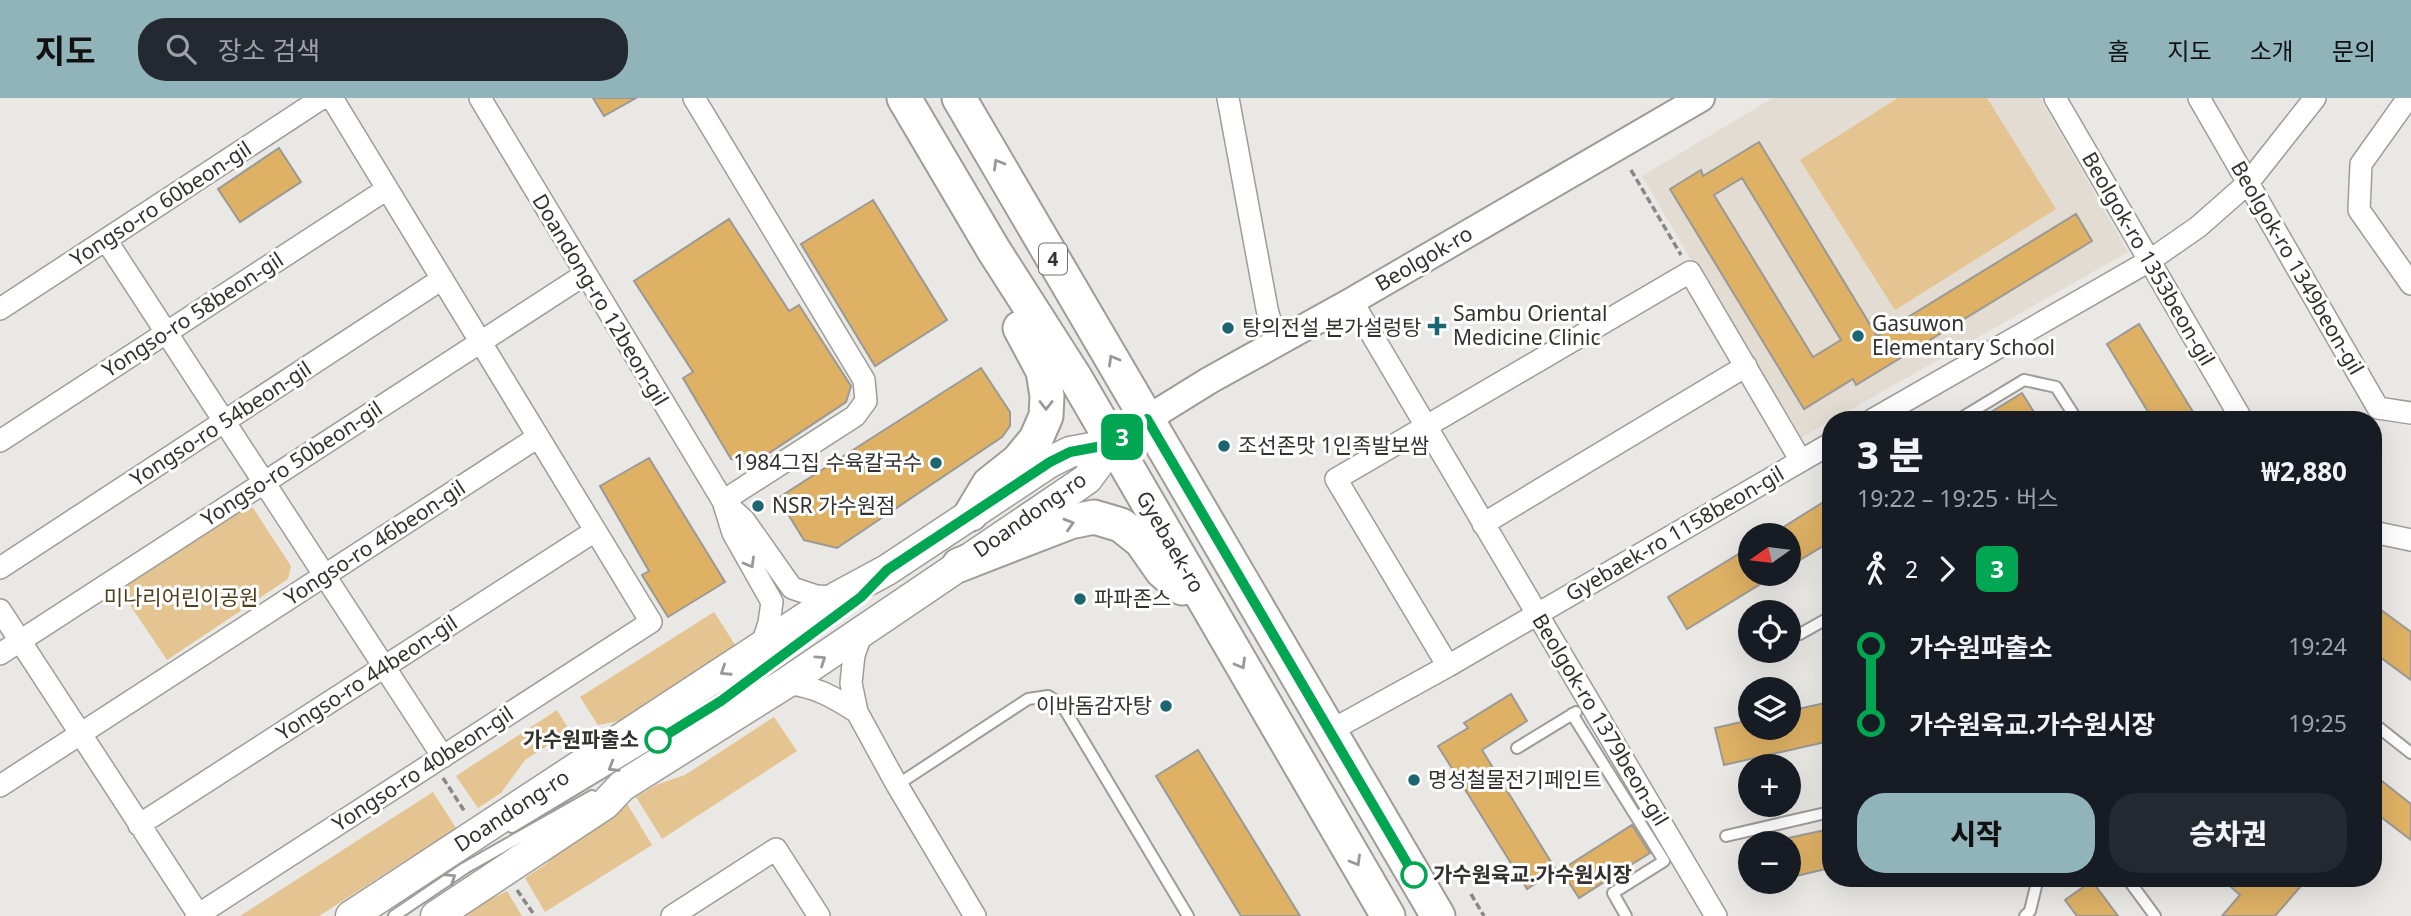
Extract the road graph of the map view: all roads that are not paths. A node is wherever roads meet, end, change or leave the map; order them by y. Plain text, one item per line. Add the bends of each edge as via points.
1 (322, 98) edge
2 (332, 98) edge
3 (480, 98) edge
4 (694, 98) edge
5 (904, 98) edge
6 (959, 98) edge
7 (1228, 98) edge
8 (1701, 98) edge
9 (2055, 98) edge
10 (2199, 98) edge
11 (2315, 98) edge
12 (2408, 98) edge
13 (2248, 183) junction
14 (387, 189) junction
15 (106, 240) junction
16 (993, 249) junction
17 (2149, 261) junction
18 (584, 275) junction
19 (442, 279) junction
20 (2411, 284) edge
21 (1352, 301) junction
22 (0, 309) edge
23 (167, 332) junction
24 (481, 342) junction
25 (1276, 343) junction
26 (1746, 366) junction
27 (1888, 411) edge
28 (1973, 411) edge
29 (2071, 411) edge
30 (2237, 411) edge
31 (2411, 413) edge
32 (1147, 419) junction
33 (224, 422) junction
34 (1425, 425) junction
35 (538, 437) junction
36 (0, 441) edge
37 (1113, 444) junction
38 (1822, 449) edge
39 (1801, 461) junction
40 (264, 483) junction
41 (723, 501) junction
42 (971, 514) junction
43 (1483, 524) junction
44 (595, 531) junction
45 (2382, 533) edge
46 (2411, 540) edge
47 (959, 565) junction
48 (0, 568) edge
49 (325, 576) junction
50 (850, 599) junction
51 (1207, 605) junction
52 (0, 610) edge
53 (1537, 615) junction
54 (1822, 622) edge
55 (862, 632) junction
56 (1801, 633) edge
57 (20, 641) junction
58 (761, 647) junction
59 (0, 654) edge
60 (1448, 666) junction
61 (384, 667) junction
62 (786, 683) junction
63 (1581, 708) junction
64 (857, 712) junction
65 (2382, 730) edge
66 (1330, 731) junction
67 (80, 734) junction
68 (1517, 748) dead end
69 (2411, 753) edge
70 (442, 766) junction
71 (897, 785) junction
72 (0, 786) edge
73 (619, 789) junction
74 (1822, 814) edge
75 (139, 825) junction
76 (1726, 836) dead end
77 (400, 885) junction
78 (2036, 887) edge
79 (2134, 887) edge
80 (197, 915) edge
81 (351, 916) edge
82 (394, 916) edge
83 (436, 916) edge
84 (672, 916) edge
85 (819, 916) edge
86 (975, 916) edge
87 (1188, 916) edge
88 (1388, 916) edge
89 (1438, 916) edge
90 (1626, 916) edge
91 (1716, 916) edge
92 (2025, 916) edge
93 (2155, 916) edge

1 - 15 street, Yongso-ro 60beon-gil
2 - 14 street
3 - 18 street, Doandong-ro 12beon-gil
4 - 41 street via 864,380 866,401 855,416
5 - 16 main road, Gyebaek-ro / 4
32 -> 6 main road, Gyebaek-ro / 4
7 - 25 street
8 - 21 street, Beolgok-ro
9 - 17 street, Beolgok-ro 1353beon-gil
10 - 13 street, Beolgok-ro 1349beon-gil
11 - 13 street
12 - 20 street via 2361,164 2359,210
13 - 17 street via 2199,228
13 - 31 street, Beolgok-ro 1349beon-gil via 2378,408
14 - 19 street
14 - 23 street, Yongso-ro 58beon-gil
15 - 22 street, Yongso-ro 60beon-gil
15 - 23 street
16 - 37 main road, Gyebaek-ro / 4
16 -> 42 main road via 1013,316 1043,371 1046,416 1037,439 989,484
17 - 27 street
17 - 30 street, Beolgok-ro 1353beon-gil
18 - 24 street, Yongso-ro 50beon-gil
18 - 41 street, Doandong-ro 12beon-gil
19 - 24 street
19 - 33 street, Yongso-ro 54beon-gil
21 - 25 street, Beolgok-ro
21 - 34 street, Beolgok-ro 1379beon-gil
23 - 33 street
23 - 36 street, Yongso-ro 58beon-gil
24 - 35 street
24 - 40 street, Yongso-ro 50beon-gil
25 - 32 street, Beolgok-ro
26 - 34 street via 1690,272
26 - 39 street
26 - 43 street
28 - 29 lane via 2024,380 2056,387
32 - 37 main road
32 - 66 main road, Gyebaek-ro / 4
33 - 40 street
33 - 48 street, Yongso-ro 54beon-gil
34 - 43 street, Beolgok-ro 1379beon-gil
34 - 60 street via 1336,479
35 - 44 street
35 - 49 street, Yongso-ro 46beon-gil
37 - 42 main road, Doandong-ro via 1070,452
37 - 47 main road, Doandong-ro via 1087,479
37 - 51 main road, Gyebaek-ro / 4
38 - 39 street, Gyebaek-ro 1158beon-gil
39 - 53 street, Gyebaek-ro 1158beon-gil
40 - 49 street
40 - 57 street, Yongso-ro 50beon-gil
41 - 50 street via 744,520 792,588
41 -> 58 street via 733,533 772,602
42 - 50 main road, Doandong-ro
43 - 53 street, Beolgok-ro 1379beon-gil
44 - 61 street, Yongso-ro 44beon-gil
44 - 70 street, Yongso-ro 40beon-gil via 651,622
45 - 46 street
47 -> 51 main road via 1094,517 1121,525 1141,541 1162,571
47 - 55 main road, Doandong-ro
49 - 61 street
49 - 67 street, Yongso-ro 46beon-gil
50 - 58 main road, Doandong-ro
50 -> 77 lane via 721,701 432,875
51 -> 88 main road, Gyebaek-ro / 4
52 - 57 street
53 - 60 street, Gyebaek-ro 1158beon-gil
53 - 63 street, Beolgok-ro 1379beon-gil
54 - 56 lane
62 -> 55 main road, Doandong-ro
55 - 64 street via 851,682
57 - 59 street, Yongso-ro 50beon-gil
57 - 67 street
58 -> 77 main road, Doandong-ro
60 - 66 street, Gyebaek-ro 1158beon-gil
61 - 70 street
61 - 75 street, Yongso-ro 44beon-gil
62 - 64 street via 828,693
62 - 73 main road, Doandong-ro
63 - 68 lane
63 - 90 lane via 1664,861 1613,893
63 - 91 street, Beolgok-ro 1379beon-gil
64 - 71 street
65 - 69 lane
66 - 89 main road, Gyebaek-ro / 4
67 - 72 street, Yongso-ro 46beon-gil
67 - 75 street
70 - 80 street, Yongso-ro 40beon-gil
71 - 86 street
71 - 87 lane via 1028,699 1048,696 1062,705
82 -> 73 lane via 528,832 599,792
73 - 83 main road, Doandong-ro via 605,804
74 - 76 lane
75 - 80 street
77 - 81 main road, Doandong-ro
78 - 92 lane
79 - 93 lane
84 - 85 street via 776,849

